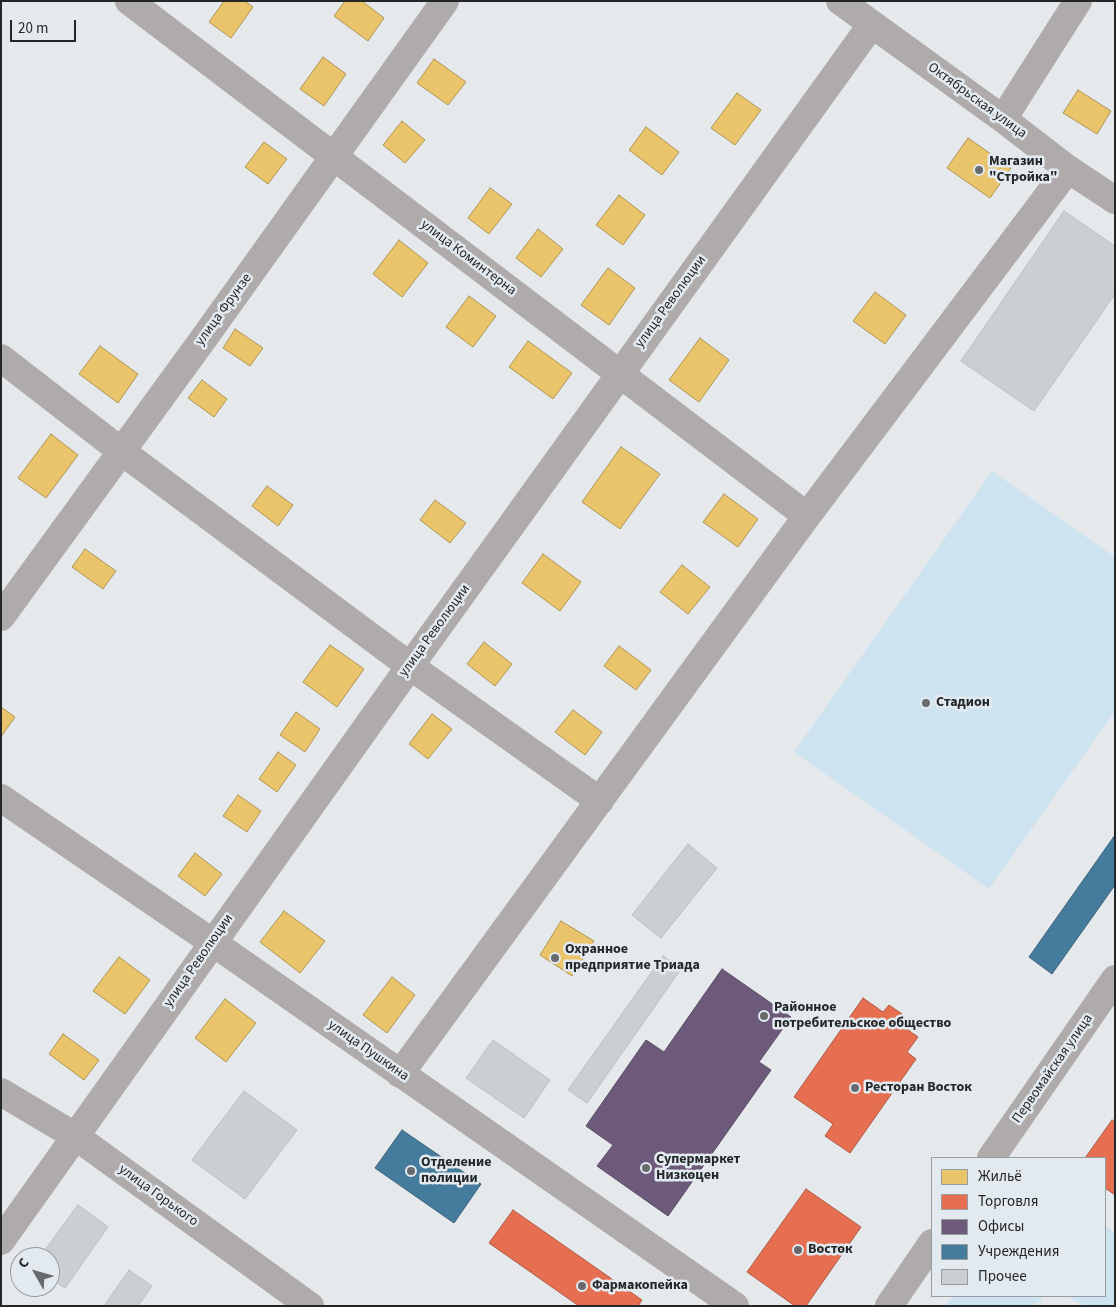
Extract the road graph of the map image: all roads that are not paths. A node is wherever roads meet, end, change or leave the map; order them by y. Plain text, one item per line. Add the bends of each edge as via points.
1 (129, 1) edge
2 (445, 1) edge
3 (840, 1) edge
4 (1078, 1) edge
5 (872, 24) junction
6 (1003, 119) junction
7 (334, 157) junction
8 (1068, 169) junction
9 (1115, 200) edge
10 (1, 358) edge
11 (620, 373) junction
12 (121, 450) junction
13 (807, 516) junction
14 (1, 617) edge
15 (410, 666) junction
16 (1, 798) edge
17 (600, 801) junction
18 (212, 942) junction
19 (1115, 979) edge
20 (400, 1074) junction
21 (1, 1092) edge
22 (74, 1136) junction
23 (992, 1157) edge
24 (1, 1241) edge
25 (931, 1244) edge
26 (310, 1306) edge
27 (735, 1306) edge
28 (889, 1306) edge

1 - 7 street, улица Коминтерна
2 - 7 street, улица Фрунзе
3 - 5 street, Октябрьская улица
4 - 6 street
5 - 6 street, Октябрьская улица
5 - 11 street, улица Революции
6 - 8 street, Октябрьская улица
7 - 11 street, улица Коминтерна
7 - 12 street, улица Фрунзе
8 - 9 street, Октябрьская улица
8 - 13 street
10 - 12 street
11 - 13 street, улица Коминтерна
11 - 15 street, улица Революции
12 - 14 street, улица Фрунзе
12 - 15 street
13 - 17 street
15 - 17 street
15 - 18 street, улица Революции
16 - 18 street, улица Пушкина
17 - 20 street
18 - 20 street, улица Пушкина
18 - 22 street, улица Революции
19 - 23 street, Первомайская улица
20 - 27 street, улица Пушкина
21 - 22 street, улица Горького
22 - 24 street, улица Революции
22 - 26 street, улица Горького
25 - 28 street

